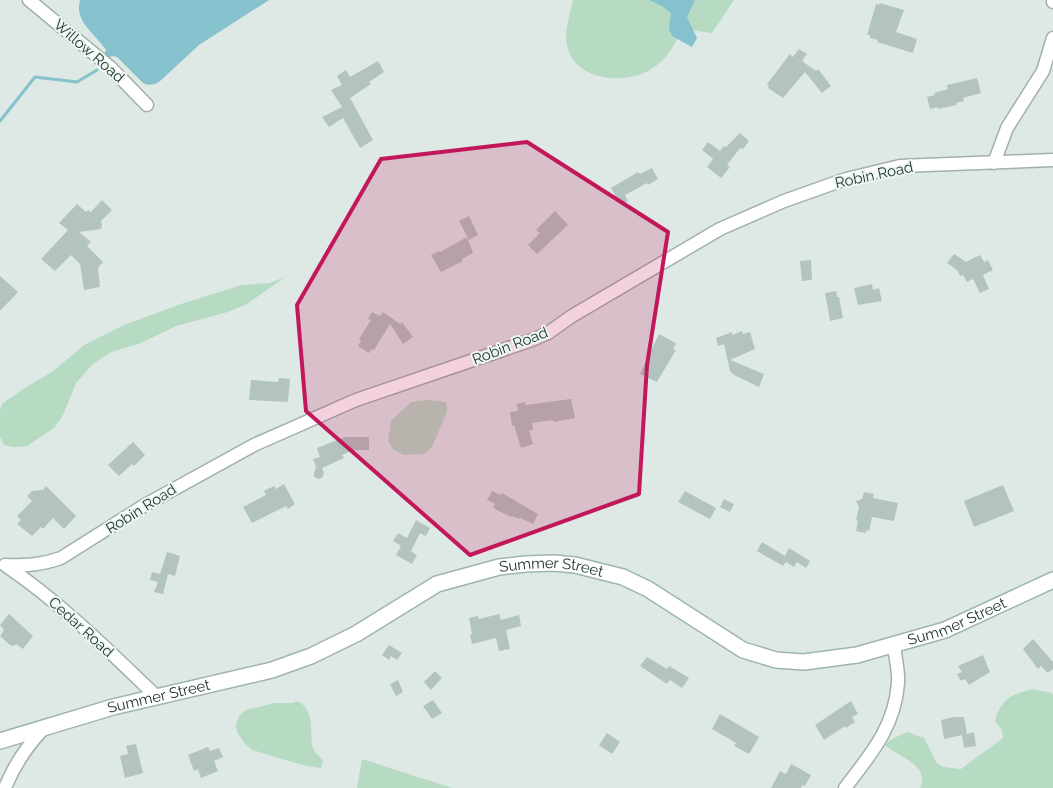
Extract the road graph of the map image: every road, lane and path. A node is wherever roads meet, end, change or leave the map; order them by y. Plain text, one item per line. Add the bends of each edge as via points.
1 (29, 0) edge
2 (1053, 38) edge
3 (147, 105) dead end
4 (1053, 160) edge
5 (994, 163) junction
6 (2, 564) edge
7 (1053, 580) edge
8 (894, 645) junction
9 (157, 697) junction
10 (44, 728) junction
11 (0, 741) edge
12 (5, 788) edge
13 (845, 788) edge

1 - 3 street, Willow Road via 110,68
2 - 5 street via 1043,71 1007,128
4 - 5 street, Robin Road
5 - 6 street, Robin Road via 900,166 846,179 784,201 720,229 532,340 356,400 254,445 145,505 61,558 28,566
6 - 9 street, Cedar Road via 72,616
7 - 8 street, Summer Street via 945,630
8 - 9 street, Summer Street via 820,661 762,656 728,642 648,589 623,578 575,565 526,564 499,567 437,584 356,634 311,656 272,670
8 - 13 street via 898,681 894,708 883,735
9 - 10 street, Summer Street
10 - 11 street, Summer Street
10 - 12 street, Summer Street via 27,746

